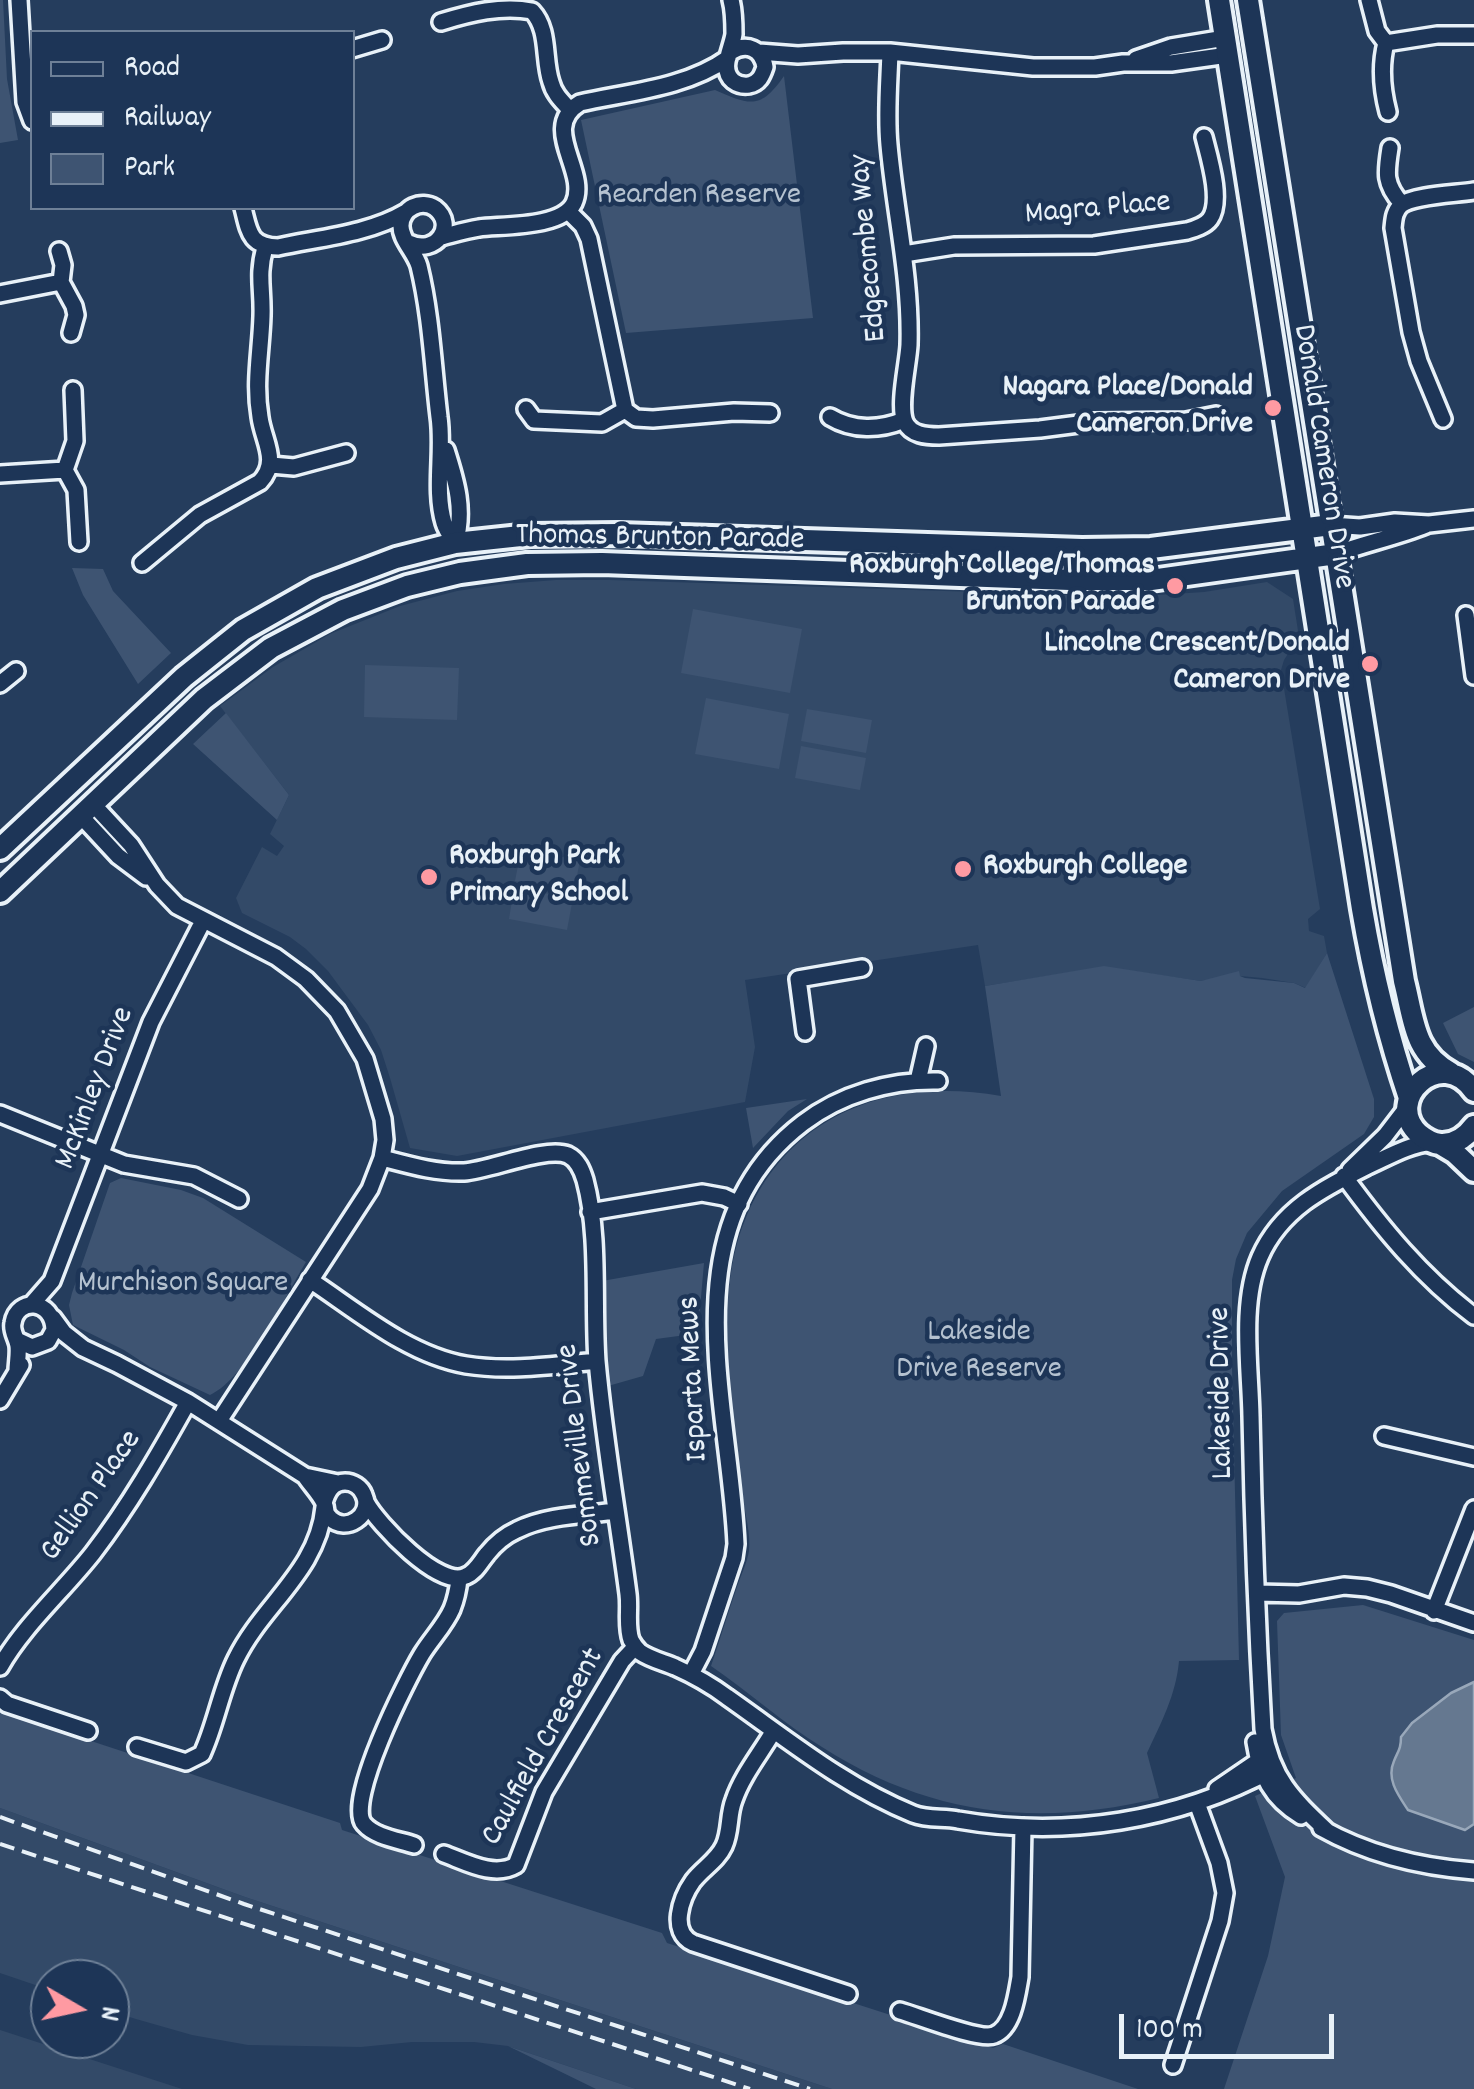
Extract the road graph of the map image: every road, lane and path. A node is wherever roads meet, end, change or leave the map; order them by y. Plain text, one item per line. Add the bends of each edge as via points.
1 (19, 0) edge
2 (1219, 0) edge
3 (1248, 0) edge
4 (1369, 0) edge
5 (535, 6) edge
6 (733, 7) edge
7 (441, 22) dead end
8 (1474, 35) edge
9 (382, 40) dead end
10 (1255, 42) junction
11 (1386, 43) junction
12 (1226, 46) junction
13 (355, 48) edge
14 (756, 50) junction
15 (890, 52) junction
16 (729, 55) junction
17 (798, 55) junction
18 (693, 78) junction
19 (761, 78) junction
20 (734, 82) junction
21 (570, 110) junction
22 (1388, 112) dead end
23 (30, 115) edge
24 (1204, 136) dead end
25 (1390, 148) dead end
26 (1474, 191) edge
27 (1402, 204) junction
28 (243, 210) edge
29 (436, 210) junction
30 (568, 211) junction
31 (406, 212) junction
32 (478, 228) junction
33 (367, 229) junction
34 (439, 239) junction
35 (408, 242) junction
36 (266, 247) junction
37 (59, 250) dead end
38 (904, 254) junction
39 (61, 282) junction
40 (0, 294) edge
41 (424, 296) junction
42 (71, 332) dead end
43 (73, 390) dead end
44 (526, 409) dead end
45 (626, 410) junction
46 (770, 413) dead end
47 (1216, 415) dead end
48 (830, 418) dead end
49 (1442, 419) dead end
50 (904, 420) junction
51 (346, 453) dead end
52 (271, 465) junction
53 (65, 470) junction
54 (0, 474) edge
55 (1474, 519) edge
56 (1429, 524) junction
57 (1331, 525) junction
58 (1302, 529) junction
59 (454, 530) junction
60 (79, 542) dead end
61 (1336, 554) junction
62 (1306, 559) junction
63 (142, 563) dead end
64 (460, 573) junction
65 (1466, 615) dead end
66 (16, 671) dead end
67 (1474, 676) edge
68 (0, 684) edge
69 (65, 787) junction
70 (86, 809) junction
71 (0, 849) edge
72 (0, 892) edge
73 (203, 921) junction
74 (862, 968) dead end
75 (805, 1032) dead end
76 (926, 1046) dead end
77 (1451, 1074) junction
78 (918, 1081) junction
79 (938, 1081) dead end
80 (1474, 1092) edge
81 (1409, 1102) junction
82 (0, 1114) edge
83 (1474, 1126) edge
84 (1436, 1143) junction
85 (100, 1155) junction
86 (382, 1158) junction
87 (1474, 1170) edge
88 (1344, 1176) junction
89 (239, 1199) dead end
90 (739, 1204) junction
91 (590, 1212) junction
92 (310, 1280) junction
93 (52, 1281) junction
94 (0, 1307) edge
95 (27, 1307) junction
96 (52, 1316) junction
97 (1474, 1316) edge
98 (0, 1317) edge
99 (15, 1336) junction
100 (40, 1346) junction
101 (82, 1348) junction
102 (598, 1361) junction
103 (16, 1371) junction
104 (0, 1400) edge
105 (188, 1402) junction
106 (219, 1421) junction
107 (1384, 1436) dead end
108 (1474, 1457) edge
109 (305, 1476) junction
110 (338, 1483) junction
111 (366, 1502) junction
112 (324, 1505) junction
113 (1474, 1509) edge
114 (616, 1511) junction
115 (351, 1523) junction
116 (388, 1532) junction
117 (312, 1549) junction
118 (459, 1578) junction
119 (1257, 1593) junction
120 (1434, 1610) junction
121 (1474, 1623) edge
122 (635, 1647) junction
123 (0, 1667) edge
124 (691, 1674) junction
125 (0, 1698) edge
126 (88, 1732) dead end
127 (773, 1732) junction
128 (137, 1747) dead end
129 (1265, 1765) junction
130 (1197, 1802) junction
131 (1024, 1827) junction
132 (414, 1845) dead end
133 (444, 1854) dead end
134 (1474, 1871) edge
135 (848, 1994) dead end
136 (900, 2011) dead end
137 (1173, 2065) dead end

1 - 23 street
2 - 12 street, Donald Cameron Drive
3 - 10 street, Donald Cameron Drive
4 - 11 street
5 - 7 street
5 - 21 street via 551,84
6 - 14 street
6 - 16 street
8 - 11 street
9 - 13 street
10 - 12 street
10 - 57 street, Donald Cameron Drive
11 - 22 street
12 - 15 street via 1171,63 1095,67
12 - 58 street, Donald Cameron Drive
14 - 16 street via 742,47
14 - 17 street
14 - 19 street via 765,68
15 - 17 street
15 - 38 street, Edgecombe Way via 888,142
16 - 18 street
16 - 20 street via 726,71
17 - 19 street
18 - 20 street
18 - 21 street
19 - 20 street via 748,85
21 - 30 street via 564,132 576,188
24 - 38 street, Magra Place via 1214,202 1200,227 1094,245 954,246
25 - 27 street via 1387,182
26 - 27 street
27 - 49 street via 1393,228 1411,332
28 - 36 street via 256,244
29 - 31 street via 426,204
29 - 32 street
29 - 34 street via 443,222
30 - 32 street via 530,224
30 - 45 street via 589,239
31 - 33 street
31 - 35 street via 401,230
32 - 34 street
33 - 35 street
33 - 36 street
34 - 35 street via 425,248
34 - 41 street
35 - 41 street
36 - 52 street via 256,387
37 - 39 street
38 - 50 street, Edgecombe Way via 910,308
39 - 40 street
39 - 42 street via 76,315
41 - 59 street via 442,436 458,492
43 - 53 street via 75,441
44 - 45 street via 534,420 602,424
45 - 46 street via 653,420
47 - 50 street via 938,436 911,430
48 - 50 street via 875,429
51 - 52 street
52 - 63 street via 260,482 200,515
53 - 54 street
53 - 60 street via 76,490
55 - 56 street
56 - 57 street
56 - 61 street
57 - 58 street, Thomas Brunton Parade
57 - 61 street, Donald Cameron Drive
58 - 59 street, Thomas Brunton Parade via 1082,550 618,534 483,540
58 - 62 street, Donald Cameron Drive
59 - 64 street
59 - 69 street, Thomas Brunton Parade via 432,549 317,588 243,630
61 - 62 street, Thomas Brunton Parade
61 - 77 street, Donald Cameron Drive via 1404,981 1421,1048
62 - 64 street, Thomas Brunton Parade via 1151,580 602,564
62 - 81 street, Donald Cameron Drive via 1372,968
64 - 70 street, Thomas Brunton Parade via 342,610 271,648 204,699
65 - 67 street
66 - 68 street
69 - 70 street
69 - 71 street, Thomas Brunton Parade
70 - 72 street, Thomas Brunton Parade
70 - 73 street via 131,845 177,906
73 - 85 street, McKinley Drive via 151,1022
73 - 86 street via 292,968 337,1012 371,1074 383,1119
74 - 75 street via 798,979
76 - 78 street
77 - 80 street, Donald Cameron Drive
77 - 81 street via 1421,1081
78 - 79 street, Isparta Mews
78 - 90 street, Isparta Mews via 860,1092 812,1116 775,1148
81 - 84 street, Donald Cameron Drive via 1414,1128
81 - 88 street, Lakeside Drive
82 - 85 street
83 - 84 street via 1451,1144
84 - 87 street
84 - 88 street, Lakeside Drive via 1416,1144
85 - 89 street via 194,1176
85 - 93 street, McKinley Drive
86 - 91 street, Sommeville Drive via 463,1172 566,1154 580,1165
86 - 92 street via 370,1190
88 - 97 street via 1417,1266
88 - 119 street, Lakeside Drive via 1287,1216 1252,1279
90 - 91 street via 702,1194
90 - 124 street, Isparta Mews via 723,1252 715,1320 735,1552
91 - 102 street, Sommeville Drive
92 - 102 street via 397,1338 462,1364
92 - 106 street
93 - 95 street, McKinley Drive
93 - 96 street, McKinley Drive
94 - 95 street
95 - 96 street via 42,1307
95 - 99 street via 13,1322
96 - 100 street via 54,1330
96 - 101 street
98 - 99 street
99 - 100 street via 26,1346
99 - 103 street
100 - 101 street
100 - 103 street
101 - 105 street
102 - 114 street, Sommeville Drive
103 - 104 street
105 - 106 street
105 - 123 street, Gellion Place via 123,1512
106 - 109 street
107 - 108 street
109 - 110 street
109 - 112 street
110 - 111 street via 357,1485
110 - 112 street
111 - 115 street
111 - 116 street
112 - 115 street via 336,1522
112 - 117 street
113 - 120 street
114 - 118 street via 520,1528
114 - 122 street, Sommeville Drive
115 - 116 street
115 - 117 street
116 - 118 street via 437,1572
117 - 128 street via 236,1658 202,1754 186,1762
118 - 132 street via 451,1612 381,1737 360,1803 367,1827
119 - 120 street via 1344,1586
119 - 129 street, Lakeside Drive
120 - 121 street
122 - 124 street
122 - 133 street, Caulfield Crescent via 544,1792 516,1865 494,1871
124 - 127 street
125 - 126 street
127 - 131 street via 837,1775 928,1818
127 - 135 street via 735,1796 724,1846 691,1884 678,1926 693,1943
129 - 130 street via 1236,1789
129 - 134 street, Lakeside Drive via 1326,1832 1400,1861
130 - 131 street via 1121,1822
130 - 137 street via 1225,1894
131 - 136 street via 1020,1978 1003,2029 980,2036

